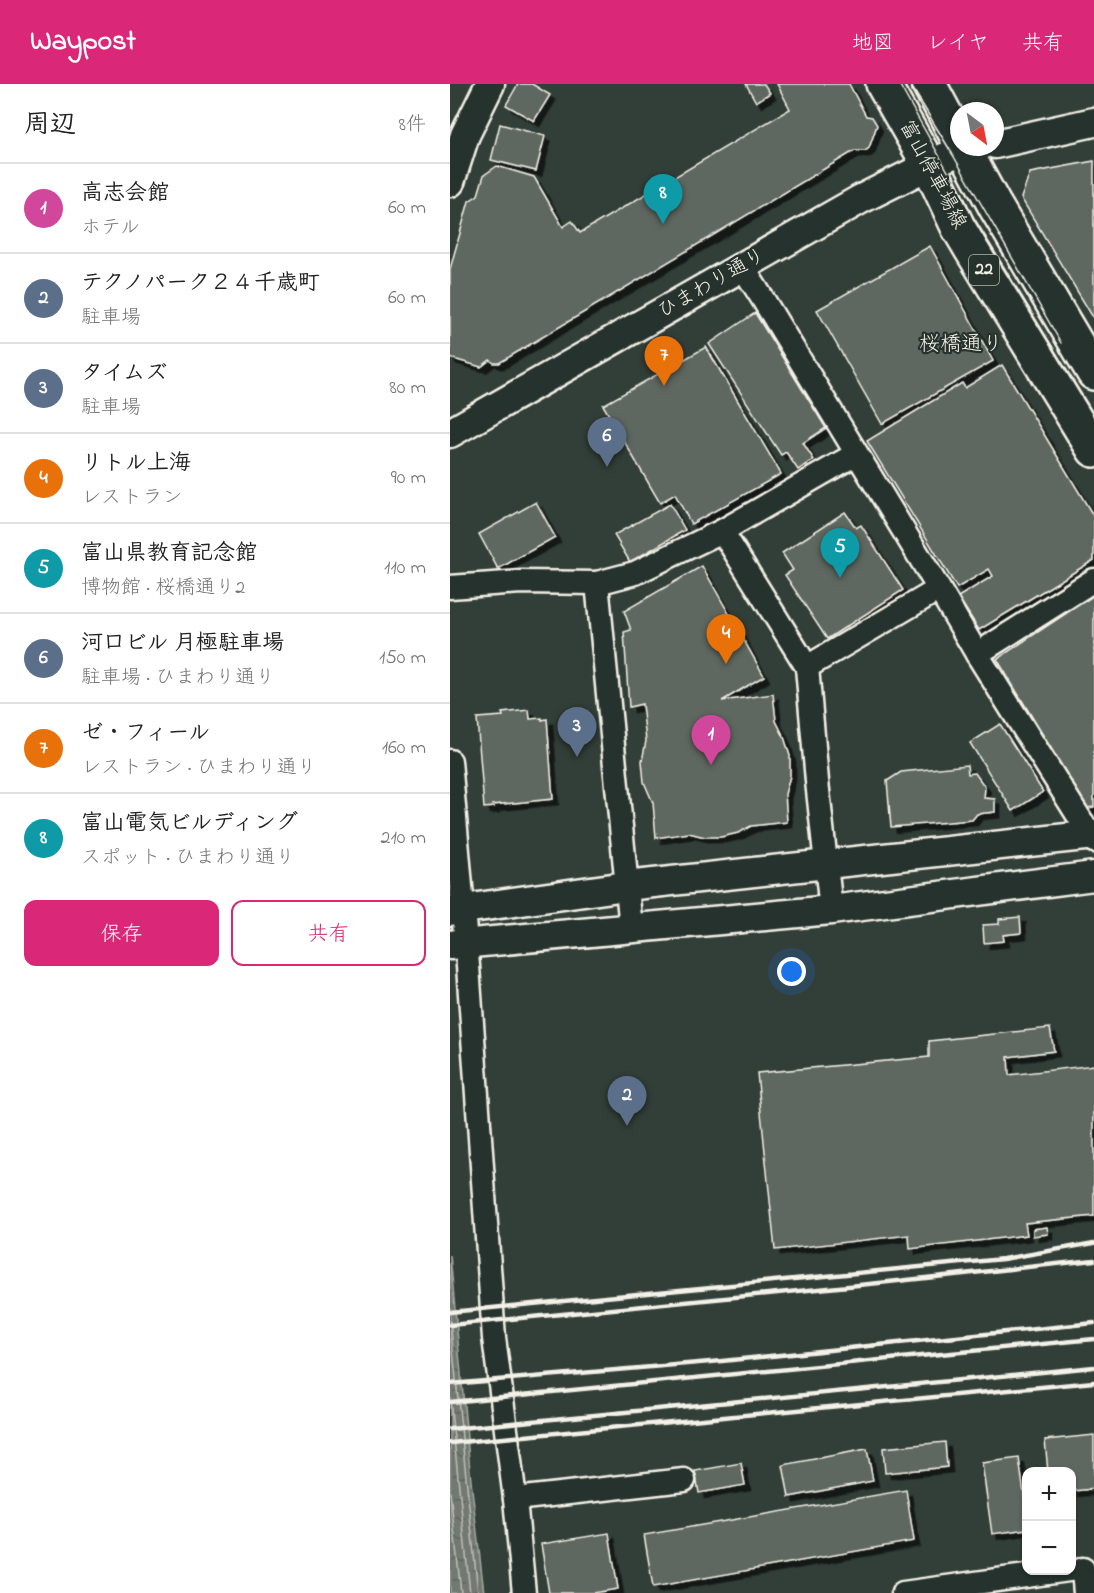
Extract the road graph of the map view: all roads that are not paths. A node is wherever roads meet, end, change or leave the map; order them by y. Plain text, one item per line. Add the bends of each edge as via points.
1 (490, 84) edge
2 (883, 84) edge
3 (929, 84) edge
4 (950, 114) edge
5 (1094, 122) edge
6 (1004, 140) edge
7 (950, 156) edge
8 (976, 156) edge
9 (929, 165) junction
10 (450, 182) edge
11 (742, 266) junction
12 (1094, 373) edge
13 (450, 433) edge
14 (1094, 450) edge
15 (856, 454) junction
16 (722, 531) junction
17 (1094, 580) edge
18 (597, 583) junction
19 (450, 587) edge
20 (939, 589) junction
21 (976, 654) junction
22 (807, 667) junction
23 (450, 761) edge
24 (1093, 837) edge
25 (827, 863) junction
26 (1094, 876) edge
27 (626, 886) junction
28 (456, 910) edge
29 (831, 910) junction
30 (631, 928) junction
31 (458, 944) edge
32 (684, 1479) dead end
33 (515, 1499) junction
34 (1079, 1569) edge
35 (524, 1593) edge
36 (903, 1593) edge
37 (1085, 1593) edge

1 - 10 street via 465,135
2 - 9 main road, 富山停車場線 / 22
3 - 4 main road, 富山停車場線 / 22
5 - 6 street, ひまわり通り
7 - 9 street, ひまわり通り
8 - 12 main road, 富山停車場線 / 22 via 995,206
9 - 11 street, ひまわり通り
9 - 14 main road, 富山停車場線 / 22 via 967,242
11 - 13 street, ひまわり通り
11 - 15 street
15 - 16 street
15 - 20 street
16 - 18 street via 635,573
16 - 22 street
17 - 21 street
18 - 19 street via 521,582
18 - 27 street
20 - 21 street
20 - 22 street
21 - 24 street
22 - 25 street
23 - 28 street
24 - 25 street
25 - 27 street
25 - 29 street
26 - 29 street
27 - 28 street
27 - 30 street
28 - 31 street
29 - 30 street
30 - 31 street
31 - 33 street via 494,1338
32 - 33 street
33 - 35 street
34 - 36 street
34 - 37 street

